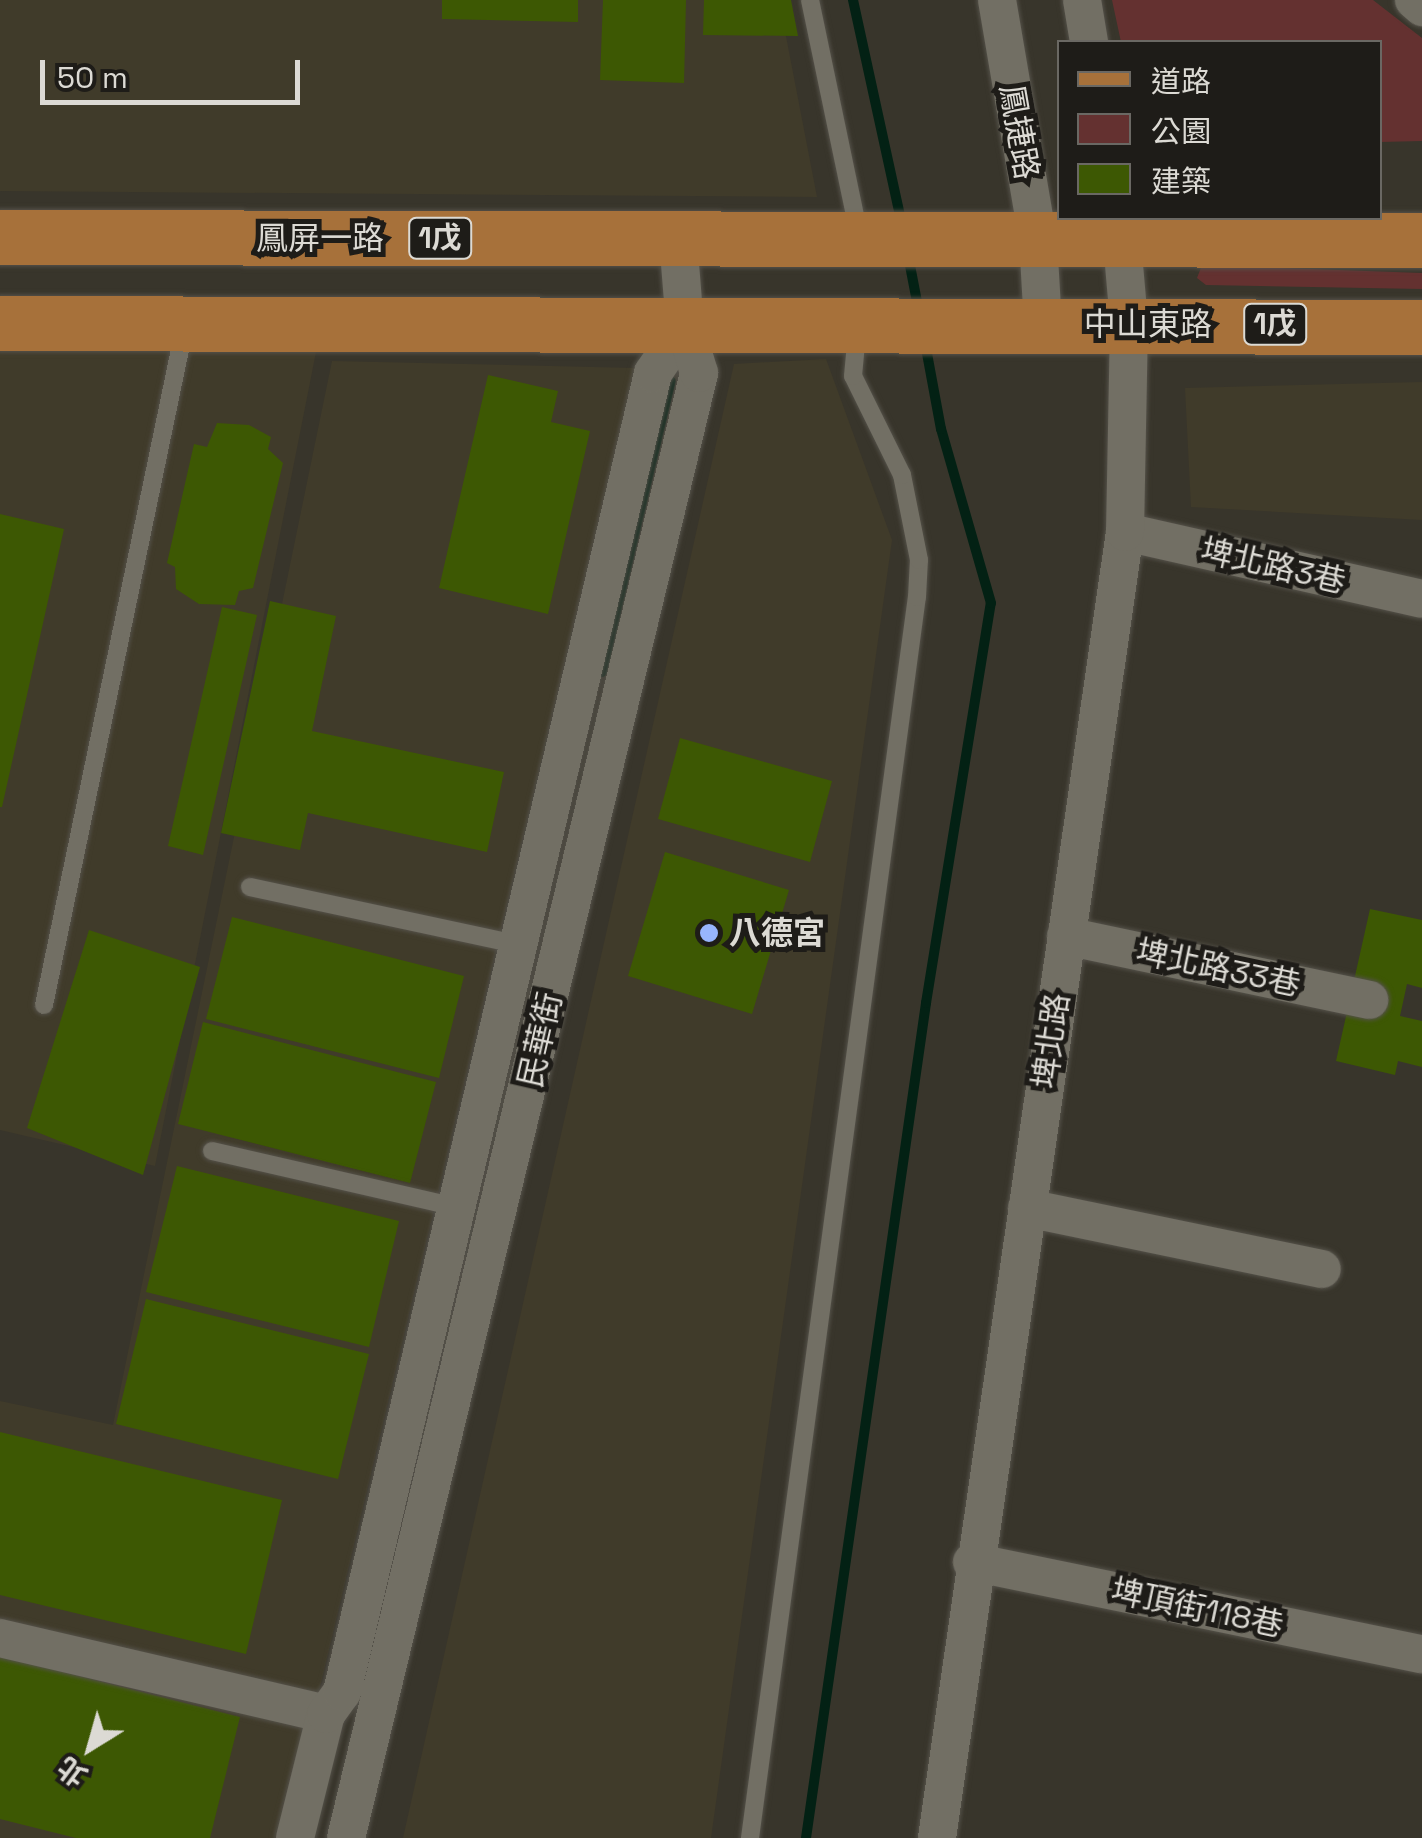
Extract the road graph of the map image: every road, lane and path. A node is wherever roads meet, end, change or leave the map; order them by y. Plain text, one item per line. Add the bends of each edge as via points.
1 (810, 0) edge
2 (996, 0) edge
3 (1082, 0) edge
4 (1414, 0) edge
5 (1422, 7) edge
6 (1089, 40) edge
7 (1122, 230) edge
8 (0, 237) edge
9 (678, 239) junction
10 (1014, 239) junction
11 (870, 240) junction
12 (1422, 240) edge
13 (1129, 322) junction
14 (0, 323) edge
15 (185, 324) junction
16 (1018, 325) junction
17 (686, 326) junction
18 (866, 326) junction
19 (1422, 327) edge
20 (1125, 532) junction
21 (1422, 600) edge
22 (250, 887) dead end
23 (1066, 936) junction
24 (517, 944) junction
25 (1369, 1000) dead end
26 (44, 1006) dead end
27 (212, 1151) dead end
28 (452, 1206) junction
29 (1027, 1208) junction
30 (1322, 1269) dead end
31 (972, 1562) junction
32 (0, 1638) edge
33 (1422, 1654) edge
34 (326, 1714) junction
35 (295, 1838) edge
36 (346, 1838) edge
37 (750, 1838) edge
38 (937, 1838) edge

1 - 11 lane
2 - 10 street, 鳳捷路
3 - 6 street
4 - 5 street
7 - 10 main road, 1戊
7 - 12 main road, 1戊
7 - 13 street, 埤北路
8 - 9 main road, 鳳屏一路 / 1戊
9 - 11 main road, 鳳屏一路 / 1戊
9 - 17 street, 民華街
10 - 11 main road, 1戊
10 - 16 street, 鳳捷路
13 - 16 main road, 中山東路 / 1戊
13 - 19 main road, 中山東路 / 1戊
13 - 20 street, 埤北路
14 - 15 main road, 1戊
15 - 17 main road, 1戊
15 - 26 lane
16 - 18 main road, 1戊
17 - 18 main road, 1戊
17 - 24 street via 653,373
17 - 36 street, 民華街 via 699,373
18 - 37 lane via 853,376 902,475 918,560 917,597
20 - 21 street, 埤北路3巷
20 - 23 street, 埤北路
22 - 24 lane
23 - 25 street, 埤北路33巷
23 - 29 street, 埤北路
24 - 28 street
27 - 28 lane
28 - 34 street via 342,1692
29 - 30 street
29 - 31 street, 埤北路
31 - 33 street, 埤頂街118巷
31 - 38 street, 埤北路
32 - 34 street
34 - 35 street

